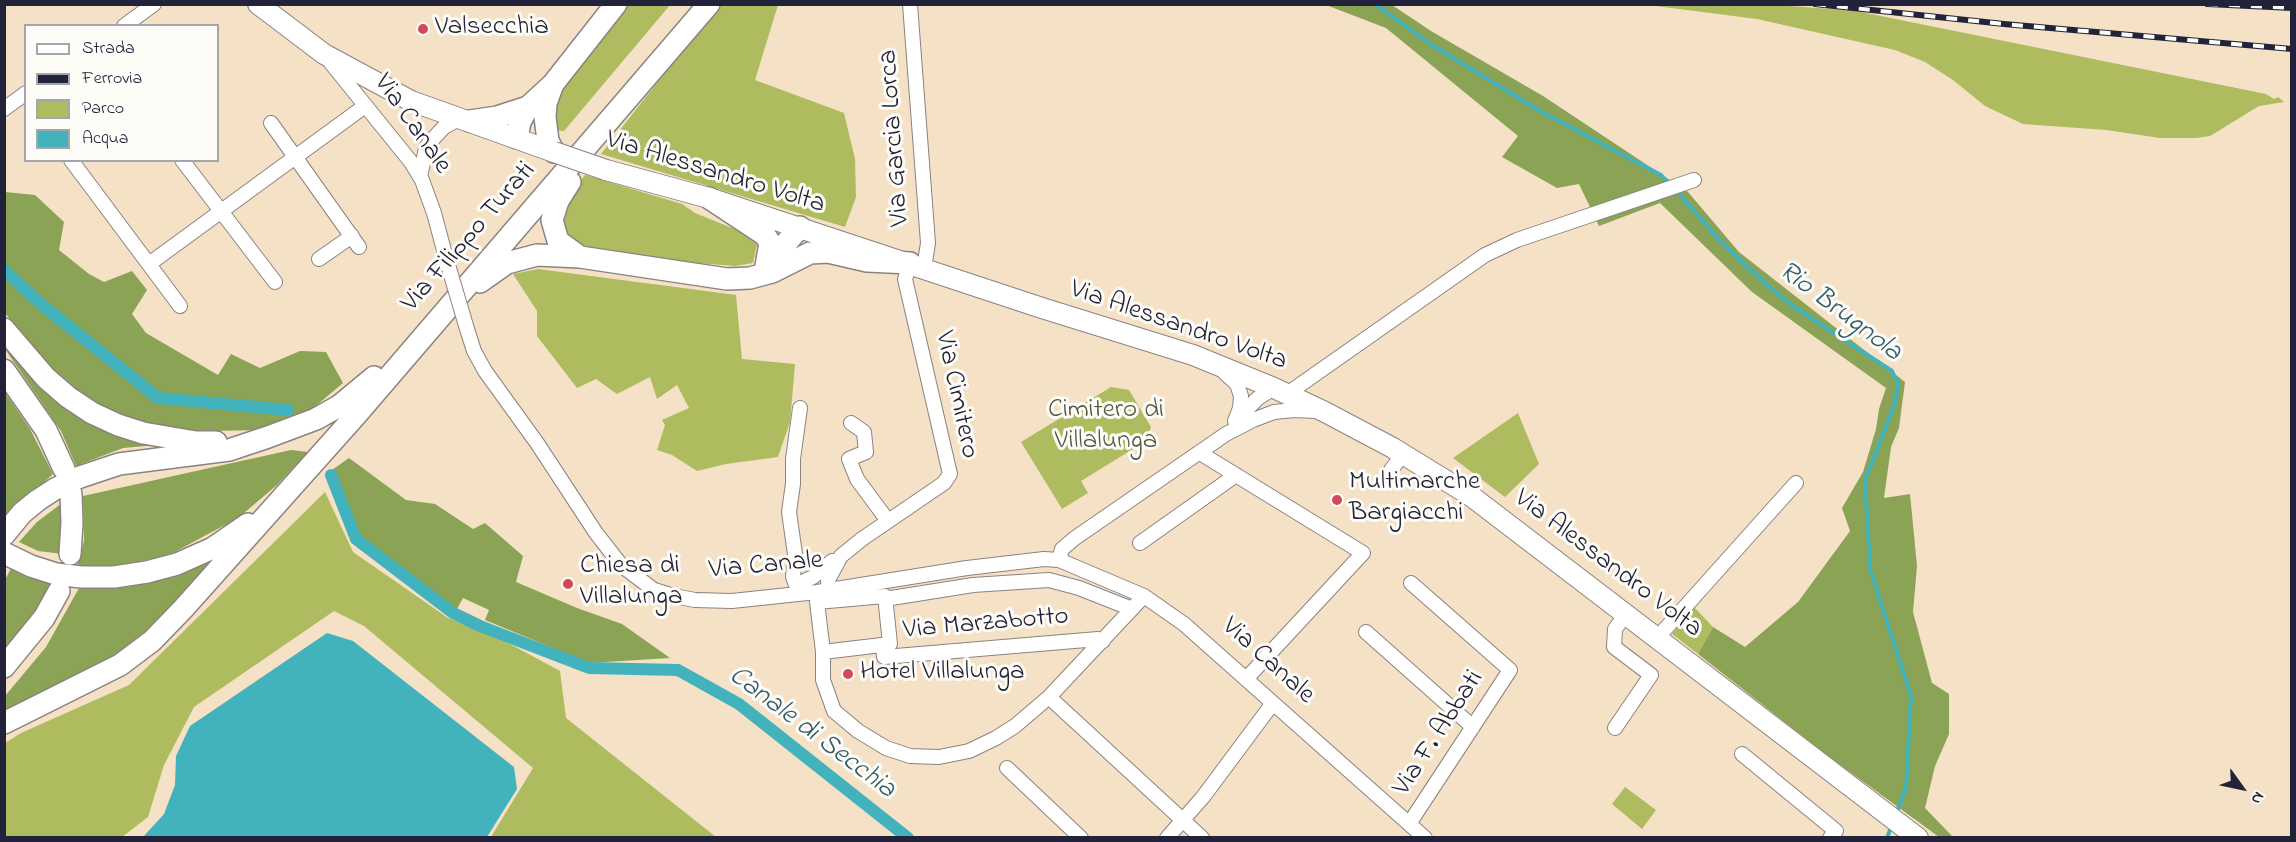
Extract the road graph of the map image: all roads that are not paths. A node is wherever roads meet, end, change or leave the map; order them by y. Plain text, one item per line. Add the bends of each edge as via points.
1 (154, 4) edge
2 (258, 4) edge
3 (616, 4) edge
4 (698, 4) edge
5 (709, 4) edge
6 (910, 4) edge
7 (127, 24) edge
8 (690, 26) junction
9 (324, 54) junction
10 (24, 94) edge
11 (542, 98) junction
12 (364, 106) junction
13 (4, 109) edge
14 (466, 120) junction
15 (271, 123) dead end
16 (599, 134) junction
17 (517, 138) junction
18 (426, 148) junction
19 (401, 149) junction
20 (554, 152) junction
21 (297, 156) junction
22 (72, 162) edge
23 (184, 162) edge
24 (420, 177) junction
25 (1694, 180) dead end
26 (708, 198) junction
27 (221, 211) junction
28 (800, 227) junction
29 (580, 257) junction
30 (319, 259) dead end
31 (149, 264) junction
32 (917, 266) junction
33 (766, 270) junction
34 (274, 282) dead end
35 (180, 306) dead end
36 (431, 325) junction
37 (4, 329) edge
38 (1193, 355) junction
39 (4, 370) edge
40 (1280, 391) junction
41 (800, 408) dead end
42 (1325, 412) junction
43 (1253, 420) junction
44 (1235, 421) junction
45 (851, 423) dead end
46 (1226, 434) junction
47 (252, 441) junction
48 (1200, 453) junction
49 (1403, 454) junction
50 (64, 469) dead end
51 (1391, 470) dead end
52 (1236, 475) junction
53 (1796, 483) dead end
54 (71, 494) dead end
55 (273, 506) junction
56 (888, 521) junction
57 (4, 535) edge
58 (1140, 543) dead end
59 (4, 553) edge
60 (70, 554) dead end
61 (1059, 560) junction
62 (838, 562) junction
63 (1411, 583) dead end
64 (59, 591) dead end
65 (876, 593) junction
66 (821, 595) junction
67 (1144, 596) junction
68 (1132, 609) junction
69 (1627, 613) junction
70 (1366, 632) dead end
71 (1658, 637) junction
72 (1103, 641) junction
73 (883, 645) junction
74 (823, 652) junction
75 (4, 667) edge
76 (1246, 679) junction
77 (1049, 697) junction
78 (1273, 703) junction
79 (4, 723) edge
80 (1473, 727) junction
81 (1616, 728) dead end
82 (1742, 754) dead end
83 (1007, 768) dead end
84 (1182, 820) junction
85 (1409, 824) junction
86 (1081, 837) edge
87 (1167, 837) edge
88 (1202, 837) edge
89 (1425, 837) edge
90 (1830, 837) edge
91 (1918, 837) edge

1 - 7 street
2 - 9 main road, Via Canale
3 - 11 main road
4 - 8 main road
5 - 8 main road, Via Filippo Turati
6 - 32 street, Via Garcia Lorca via 928,243
8 - 16 main road, Via Filippo Turati
9 - 12 street, Via Canale
9 - 14 main road, Via Canale via 411,101
10 - 13 street
11 - 14 main road via 497,117
11 - 17 main road via 534,120
11 - 20 main road via 548,141
12 - 19 street, Via Canale
12 - 21 street
14 - 17 main road, Via Canale
14 - 18 street via 436,134
15 - 21 street
16 - 29 main road via 558,201 552,220 558,241
16 - 36 main road, Via Filippo Turati
17 - 20 main road, Via Canale
18 - 19 street
18 - 24 street
19 - 24 street, Via Canale
20 - 26 main road, Via Alessandro Volta, bridge
21 - 27 street
21 - 30 street via 356,241
22 - 31 street
23 - 27 street
24 - 66 street, Via Canale, bridge via 432,205 474,351 621,565 654,590 695,600
25 - 40 street via 1517,240 1485,255
26 - 28 main road, Via Alessandro Volta
26 - 33 main road via 765,235 770,243
27 - 31 street
27 - 34 street
28 - 32 main road, Via Alessandro Volta
28 - 33 main road
29 - 33 main road via 712,278
29 - 36 main road via 537,255 507,263
31 - 35 street
32 - 33 main road via 828,252 810,253
32 - 38 main road, Via Alessandro Volta
32 - 56 street, Via Cimitero via 905,279 950,474 944,483
36 - 47 main road via 339,406 316,419
36 - 55 main road, Via Filippo Turati
37 - 47 main road via 57,387 79,405 118,425 196,442
38 - 40 main road, Via Alessandro Volta
38 - 44 street via 1222,370 1237,384 1241,396
39 - 50 main road via 46,430
40 - 42 main road, Via Alessandro Volta
40 - 43 street
40 - 44 street via 1258,398
41 - 62 street via 789,512 796,585 832,561
42 - 43 street via 1275,412
42 - 49 main road, Via Alessandro Volta
43 - 46 street
44 - 46 street
45 - 56 street via 864,432 866,452 849,459 857,479
46 - 48 street
47 - 57 main road via 229,450 119,464 80,477 38,500
48 - 52 street
48 - 61 street via 1076,538 1062,549
49 - 51 street
49 - 69 main road, Via Alessandro Volta via 1472,496
52 - 58 street
52 - 76 street via 1363,553
53 - 71 street
54 - 60 main road
55 - 59 main road via 213,548 147,572 81,578 31,566
55 - 79 main road via 217,573 152,640 111,670
56 - 62 street, Via Cimitero via 861,539
61 - 65 street, Via Canale via 967,568
61 - 67 street, Via Canale
62 - 66 street, Via Cimitero
63 - 80 street, Via F. Abbati via 1510,670
64 - 75 main road via 44,618
65 - 66 street, Via Canale
65 - 68 street via 1049,580
65 - 73 street via 890,644
66 - 74 street
67 - 68 street
67 - 76 street, Via Canale via 1184,624
68 - 72 street
69 - 71 main road, Via Alessandro Volta
69 - 81 street via 1615,629 1614,647 1651,675
70 - 80 street
71 - 91 main road, Via Alessandro Volta
72 - 73 street, Via Marzabotto via 884,657
72 - 77 street
73 - 74 street
74 - 77 street via 823,680 834,711 886,748 910,756 939,757 969,751 1015,726
76 - 78 street, Via Canale
77 - 84 street
78 - 84 street
78 - 85 street, Via Canale
80 - 85 street, Via F. Abbati
82 - 90 street via 1836,831
83 - 86 street
84 - 87 street
84 - 88 street
85 - 89 street, Via Canale

